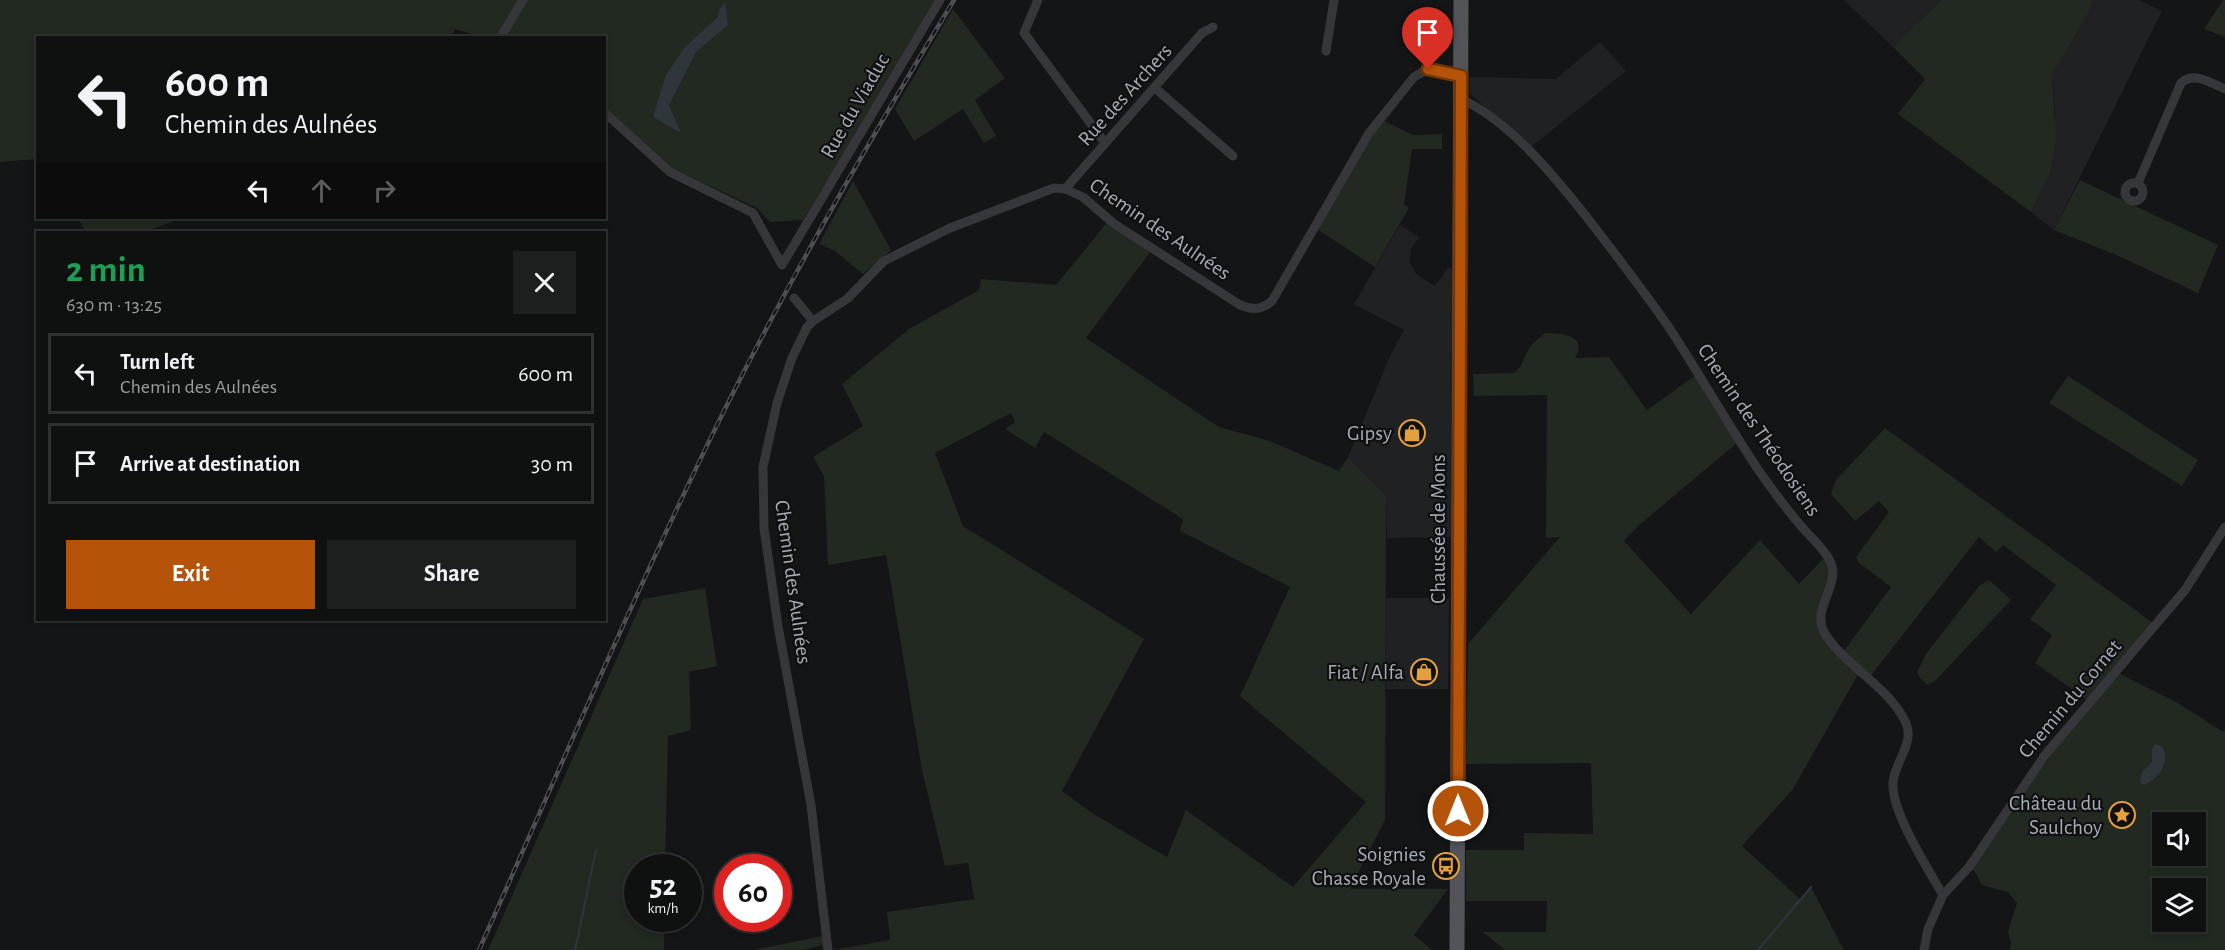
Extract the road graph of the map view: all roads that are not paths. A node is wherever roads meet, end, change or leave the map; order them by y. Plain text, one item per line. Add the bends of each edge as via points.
1 (523, 0) edge
2 (940, 0) edge
3 (1038, 0) edge
4 (1334, 0) edge
5 (1461, 0) edge
6 (1213, 27) dead end
7 (501, 36) edge
8 (1326, 51) dead end
9 (1461, 76) junction
10 (1155, 88) junction
11 (2225, 89) edge
12 (1461, 99) junction
13 (606, 114) edge
14 (1105, 143) junction
15 (1233, 156) dead end
16 (2138, 183) dead end
17 (1065, 189) junction
18 (794, 298) dead end
19 (813, 321) junction
20 (2225, 527) edge
21 (1943, 895) junction
22 (828, 950) edge
23 (1457, 950) edge
24 (1924, 950) edge

1 - 7 street
2 - 13 street, Rue du Viaduc via 782,265 753,213 670,172
3 - 14 street via 1024,33
4 - 8 street
5 - 9 main road, Chaussée de Mons
6 - 10 street, Rue des Archers via 1202,33
9 - 12 main road, Chaussée de Mons
9 - 17 street, Chemin des Aulnées via 1428,69 1414,77 1369,133 1272,301 1260,308 1240,305 1113,224 1083,197
10 - 14 street, Rue des Archers
10 - 15 street
11 - 16 street via 2196,77 2181,83
12 - 21 street, Chemin des Théodosiens via 1510,134 1555,177 1638,282 1759,470 1831,562 1833,573 1821,609 1822,626 1831,641 1894,705 1905,722 1907,743 1893,777 1893,796
12 - 23 main road, Chaussée de Mons
14 - 17 street, Rue des Archers
17 - 19 street, Chemin des Aulnées via 1045,190 894,255 879,265 847,300
18 - 19 street
19 - 22 street, Chemin des Aulnées via 792,358 777,403 765,452 762,490 770,576 811,805
20 - 21 street, Chemin du Cornet via 2185,590 2045,755 1969,867
21 - 24 street via 1928,929

